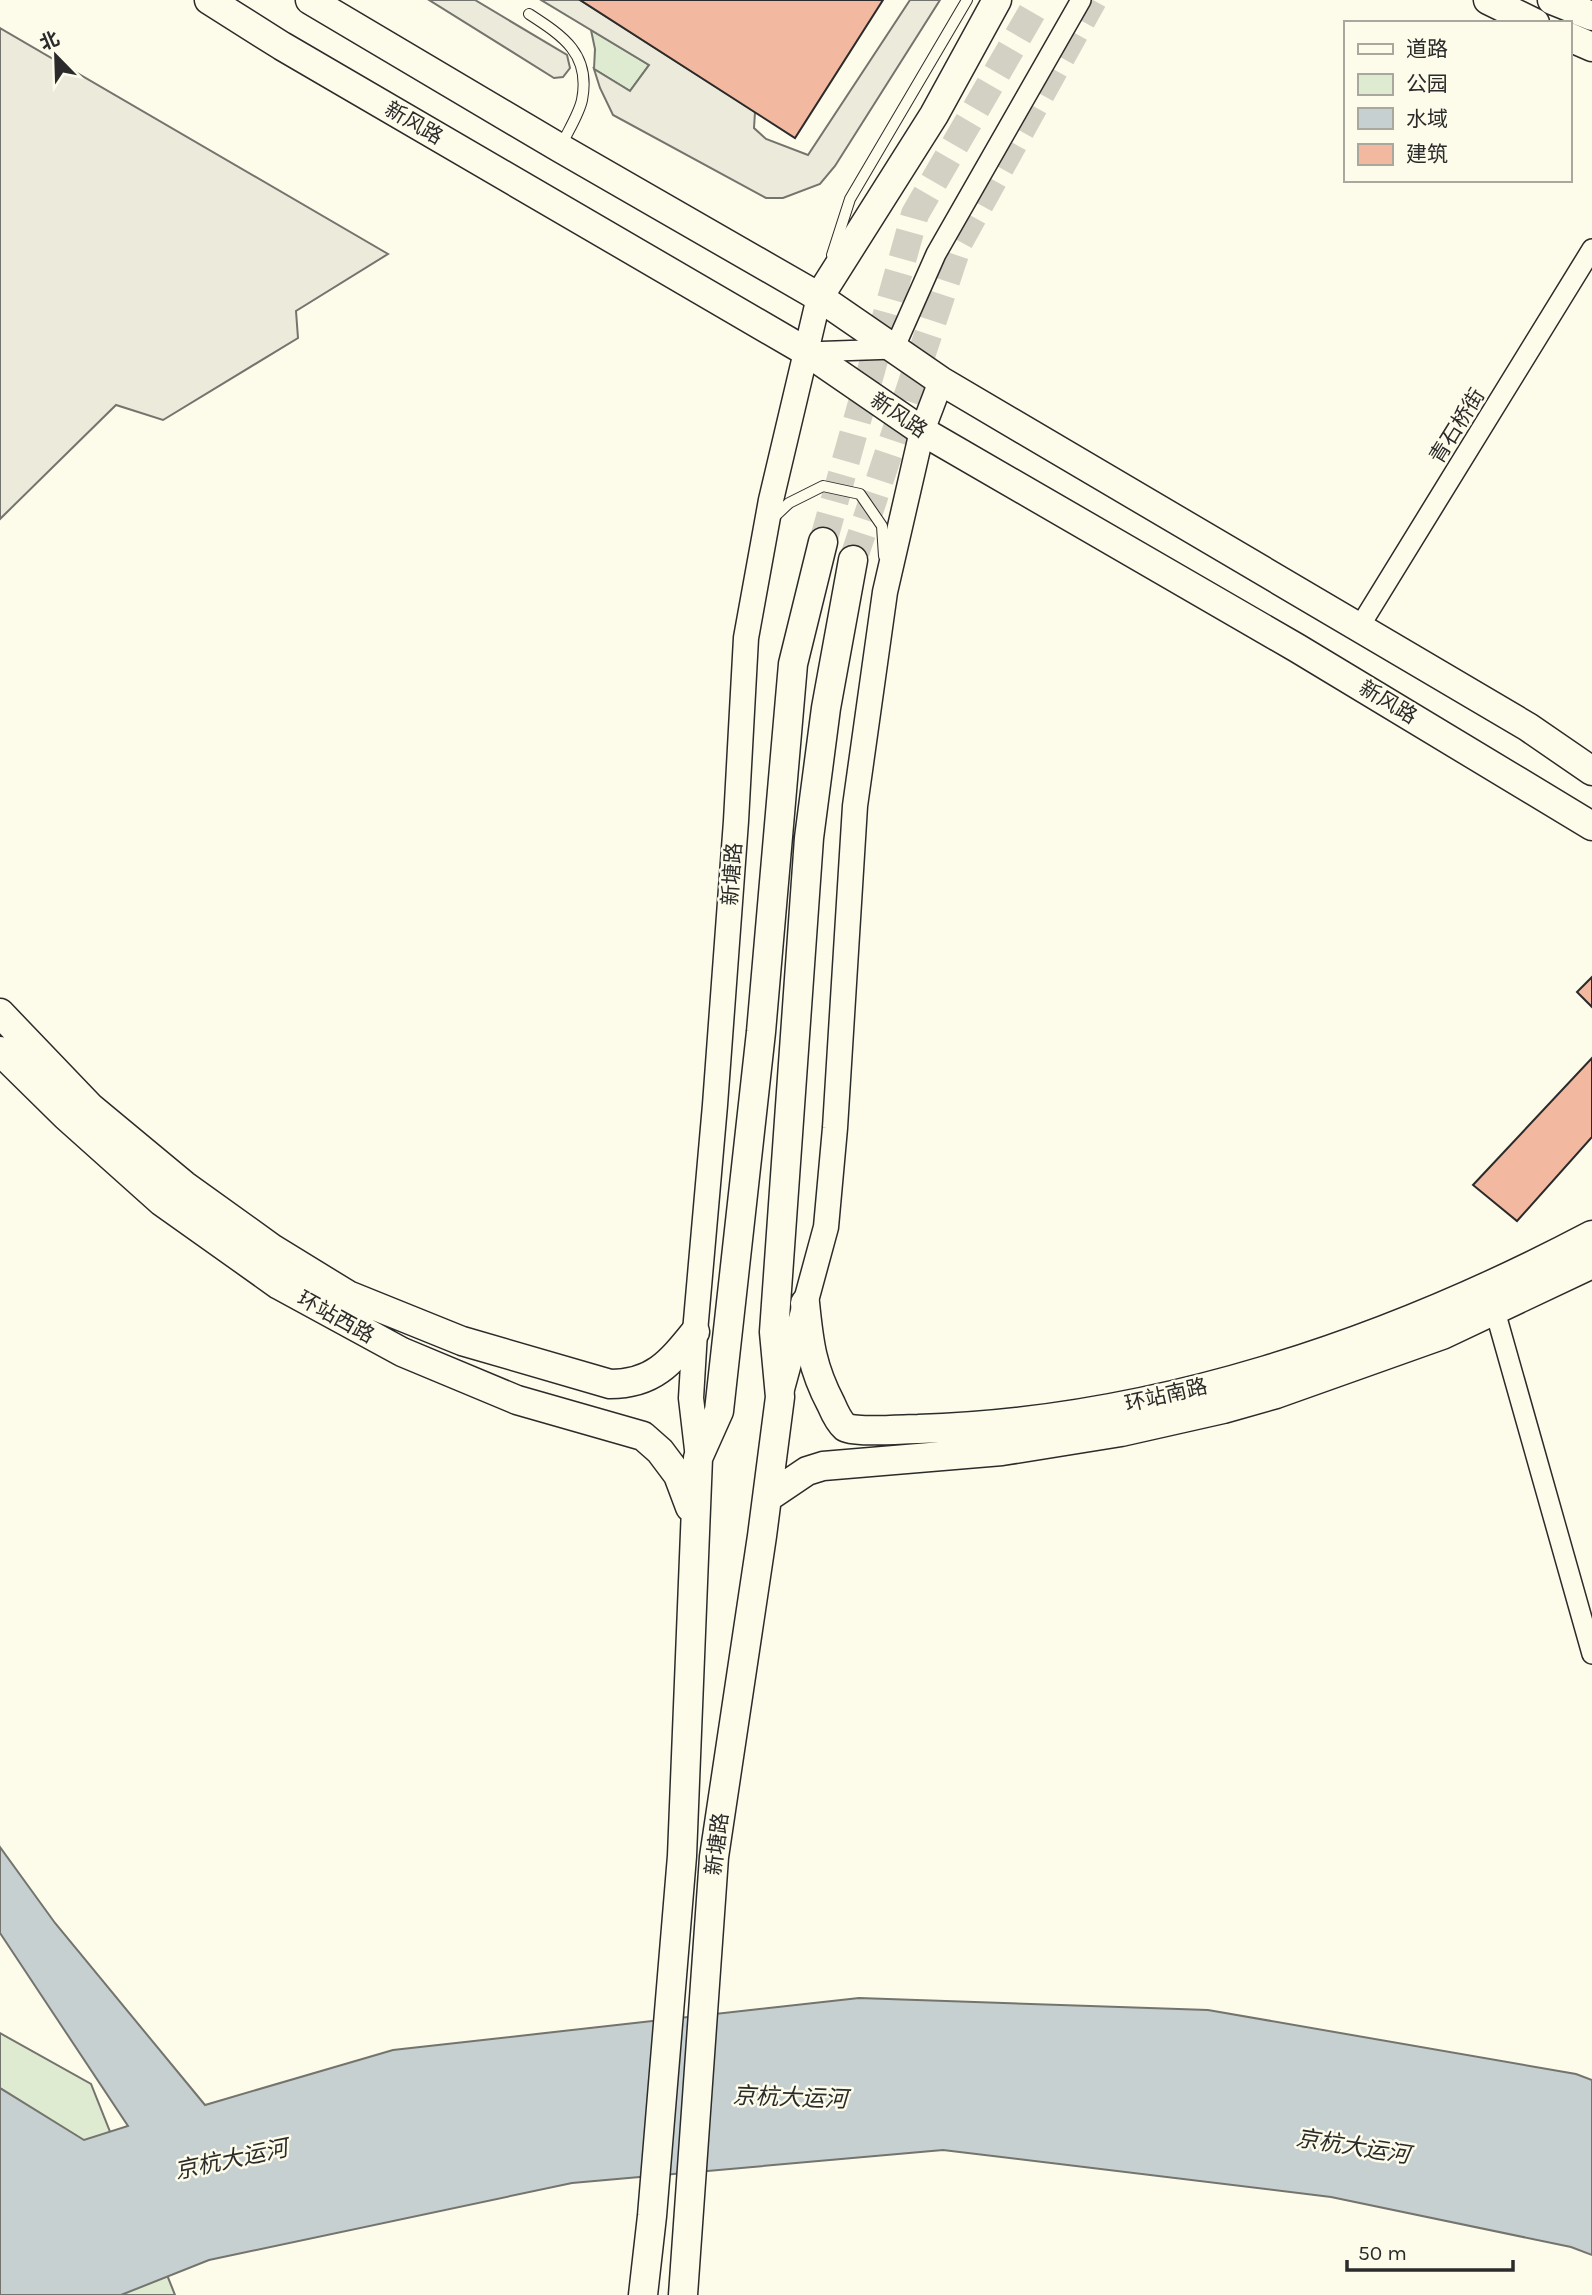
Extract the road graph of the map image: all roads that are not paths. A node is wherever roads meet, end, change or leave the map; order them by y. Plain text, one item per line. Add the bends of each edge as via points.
1 (209, 0) edge
2 (310, 0) edge
3 (967, 0) edge
4 (997, 0) edge
5 (1081, 0) edge
6 (1488, 0) edge
7 (1552, 0) edge
8 (530, 14) dead end
9 (1592, 16) edge
10 (1531, 21) edge
11 (1571, 38) edge
12 (1592, 47) edge
13 (560, 148) junction
14 (1592, 249) edge
15 (819, 297) junction
16 (894, 349) junction
17 (807, 352) junction
18 (940, 382) junction
19 (922, 431) junction
20 (766, 526) junction
21 (823, 542) tunnel mouth
22 (853, 560) tunnel mouth
23 (885, 592) junction
24 (1360, 626) junction
25 (1592, 771) edge
26 (1592, 826) edge
27 (0, 1013) edge
28 (0, 1051) edge
29 (1592, 1235) edge
30 (1592, 1264) edge
31 (805, 1303) junction
32 (1495, 1311) junction
33 (695, 1332) junction
34 (780, 1397) junction
35 (698, 1458) junction
36 (767, 1498) junction
37 (695, 1519) junction
38 (1592, 1654) edge
39 (643, 2295) edge
40 (683, 2295) edge

1 - 17 main road, 新风路
2 - 13 main road
3 - 15 lane via 850,198
4 - 15 main road via 934,115
5 - 16 street via 936,254
6 - 10 main road
7 - 9 main road
8 - 13 lane via 560,34 578,54 582,71 582,100
11 - 12 main road
13 - 15 main road
14 - 24 street, 青石桥街
15 - 16 main road
15 - 17 street, 新塘路
16 - 17 street
16 - 18 main road
17 - 19 main road, 新风路
17 - 20 street, 新塘路
18 - 19 street, 新塘路
18 - 24 main road
19 - 23 street, 新塘路
19 - 26 main road, 新风路 via 1297,648
20 - 23 lane via 789,503 823,486 860,494 882,526
20 - 33 street, 新塘路 via 746,638
21 - 35 main road, 新塘路 via 793,664 761,1032 719,1411
22 - 34 main road, 新塘路 via 826,708 809,838 774,1332
23 - 31 street, 新塘路 via 855,806 826,1227
24 - 25 main road
27 - 33 main road, 环站西路 via 89,1107 184,1185 273,1249 348,1295 461,1341 610,1384 648,1377 670,1362
28 - 37 main road, 环站西路 via 161,1201 279,1285 402,1352 517,1400 643,1436 678,1475
29 - 31 main road, 环站南路 via 1440,1309 1269,1370 1095,1411 986,1425 887,1430 845,1427 810,1354
30 - 32 main road, 环站南路
31 - 34 street, 新塘路
32 - 36 main road, 环站南路 via 1368,1363 1223,1409 1121,1432 1002,1451 823,1466 807,1471
32 - 38 street
33 - 35 street, 新塘路 via 691,1398
34 - 36 main road, 新塘路
35 - 37 main road, 新塘路
36 - 40 main road, 新塘路 via 714,1857
37 - 39 main road, 新塘路 via 682,1856

